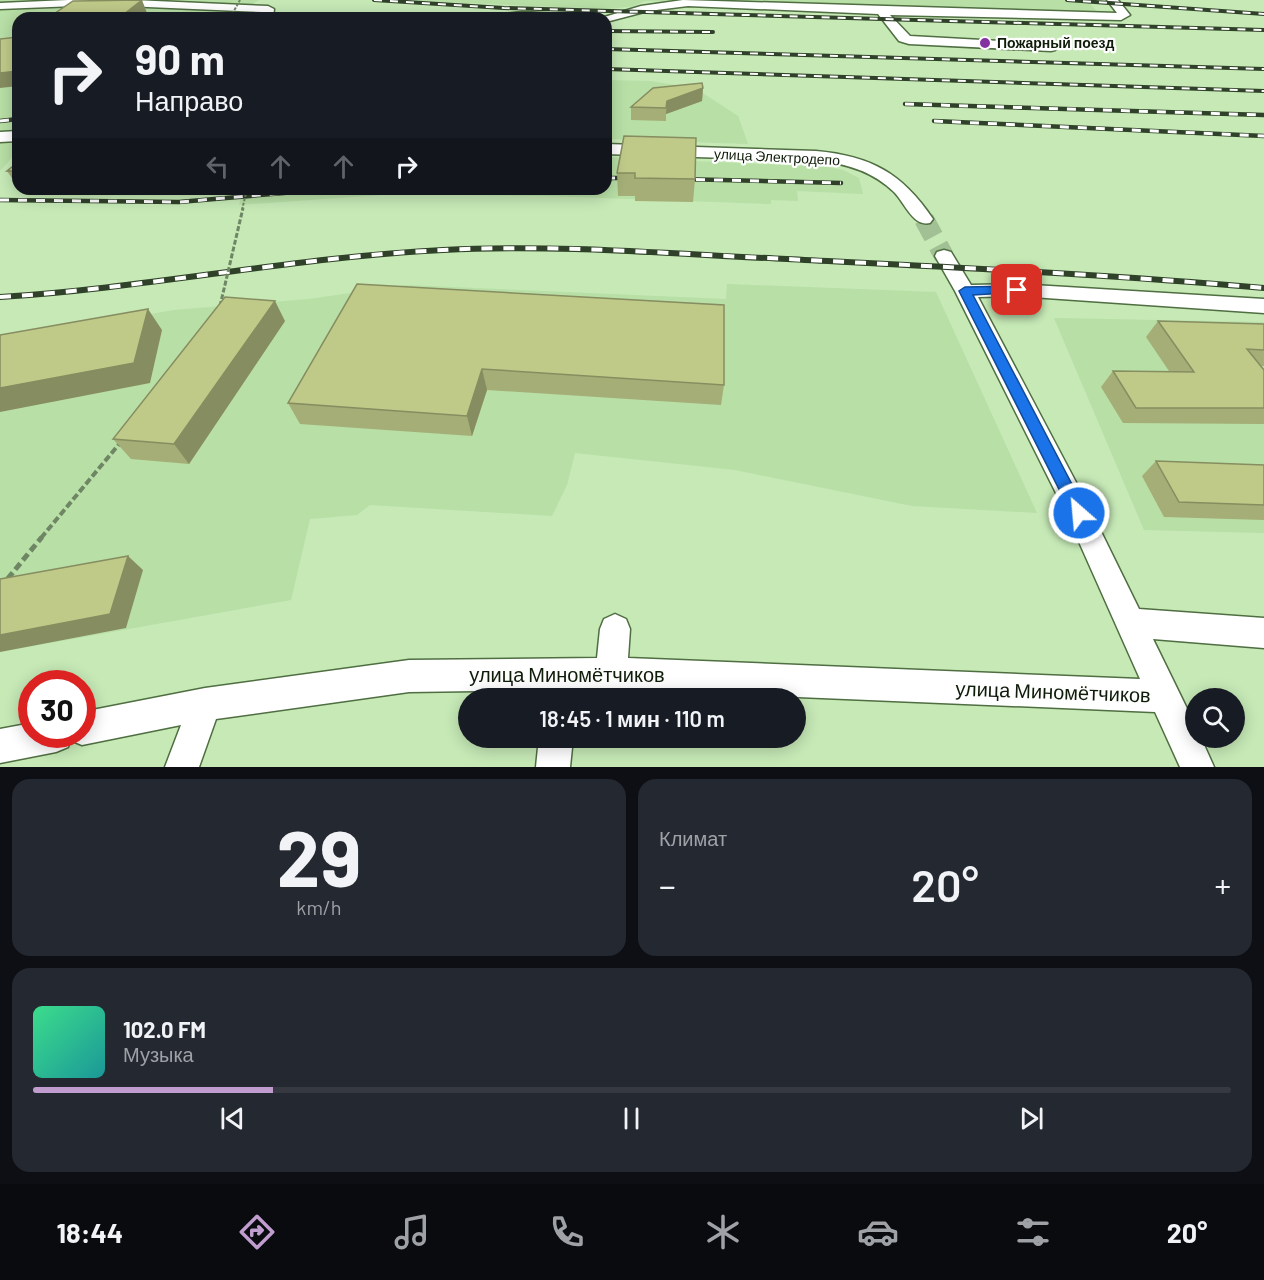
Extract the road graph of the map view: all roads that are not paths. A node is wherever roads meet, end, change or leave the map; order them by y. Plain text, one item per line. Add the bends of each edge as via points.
1 (1112, 0) edge
2 (0, 6) edge
3 (270, 10) edge
4 (881, 11) junction
5 (612, 19) edge
6 (1051, 46) dead end
7 (612, 149) edge
8 (924, 219) tunnel mouth
9 (944, 256) tunnel mouth
10 (965, 291) junction
11 (1264, 306) edge
12 (1132, 623) junction
13 (615, 629) dead end
14 (1264, 633) edge
15 (611, 673) junction
16 (561, 685) edge
17 (1164, 696) junction
18 (206, 704) junction
19 (96, 726) edge
20 (18, 742) edge
21 (0, 746) edge
22 (555, 748) edge
23 (182, 767) edge
24 (553, 767) edge
25 (1197, 767) edge

1 - 4 street via 1124,13 1121,17
2 - 3 street via 102,2
4 - 5 street via 688,3 657,6
4 - 6 street via 909,40
7 - 8 street, улица Электродепо via 813,156 852,162 895,184
9 - 10 street
10 - 11 street via 1017,290
10 - 12 street
12 - 14 street
12 - 17 street
13 - 15 street
15 - 16 street, улица Миномётчиков
15 - 17 street, улица Миномётчиков
16 - 18 street, улица Миномётчиков via 409,675
17 - 25 street
18 - 19 street, улица Миномётчиков
18 - 23 street
20 - 21 street
22 - 24 street

